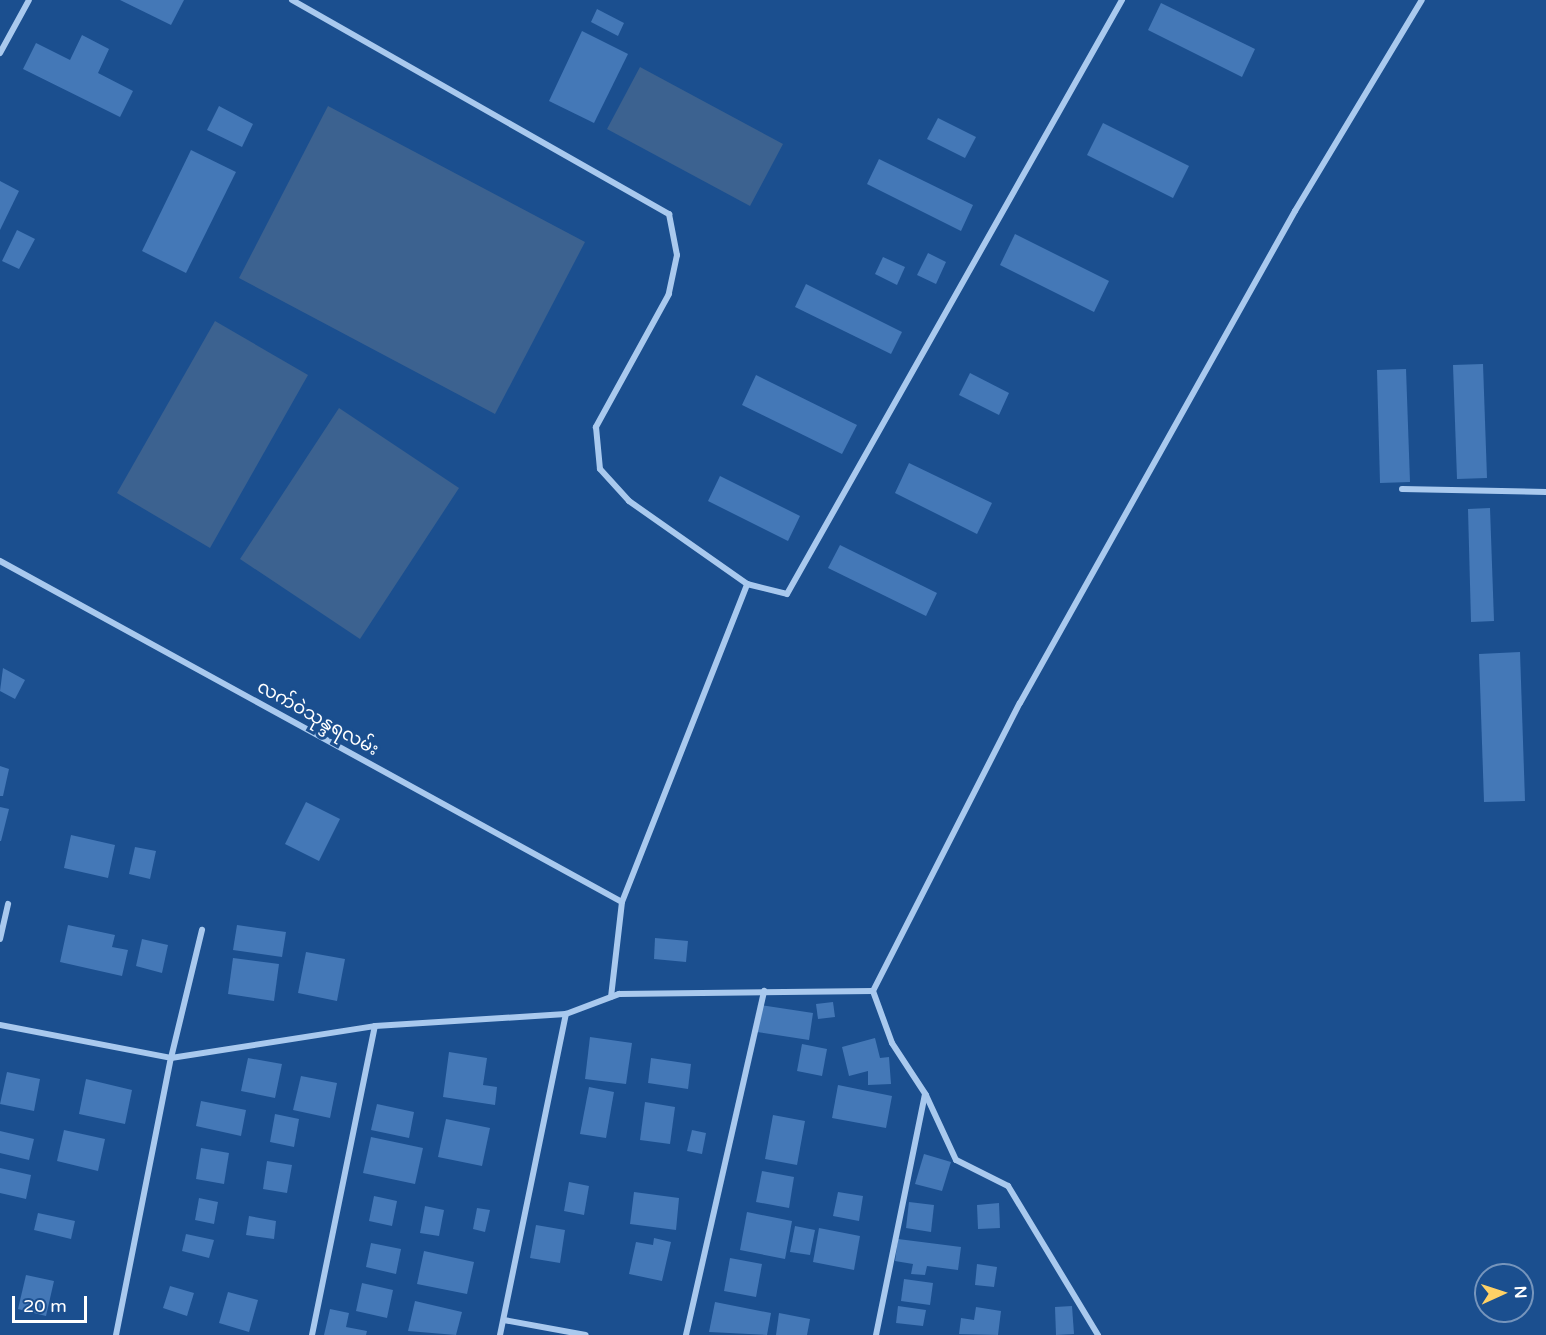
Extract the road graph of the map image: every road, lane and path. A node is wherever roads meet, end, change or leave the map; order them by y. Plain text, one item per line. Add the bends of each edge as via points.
1 (29, 0) edge
2 (292, 0) edge
3 (1122, 0) edge
4 (1422, 0) edge
5 (0, 53) edge
6 (1402, 489) dead end
7 (1546, 492) edge
8 (0, 561) edge
9 (747, 584) junction
10 (622, 902) junction
11 (8, 904) dead end
12 (202, 930) dead end
13 (0, 939) edge
14 (764, 991) junction
15 (873, 991) junction
16 (611, 997) junction
17 (566, 1014) junction
18 (0, 1025) edge
19 (375, 1026) junction
20 (171, 1058) junction
21 (926, 1095) junction
22 (504, 1320) junction
23 (116, 1335) edge
24 (312, 1335) edge
25 (500, 1335) edge
26 (586, 1335) edge
27 (686, 1335) edge
28 (876, 1335) edge
29 (1098, 1335) edge

1 - 5 street
2 - 9 street via 669,214 677,255 669,294 596,427 600,469 629,501
3 - 9 street via 787,594
4 - 15 street via 1295,210 1020,703
6 - 7 street
8 - 10 street, လက်ဝဲသုန္ဒရလမ်း
9 - 10 street
10 - 16 street
11 - 13 street
12 - 20 street
14 - 15 street
14 - 16 street
14 - 27 street
15 - 21 street via 892,1043
16 - 17 street
17 - 19 street
17 - 22 street
18 - 20 street
19 - 20 street
19 - 24 street
20 - 23 street
21 - 28 street
21 - 29 street via 956,1160 1008,1186
22 - 25 street
22 - 26 street

